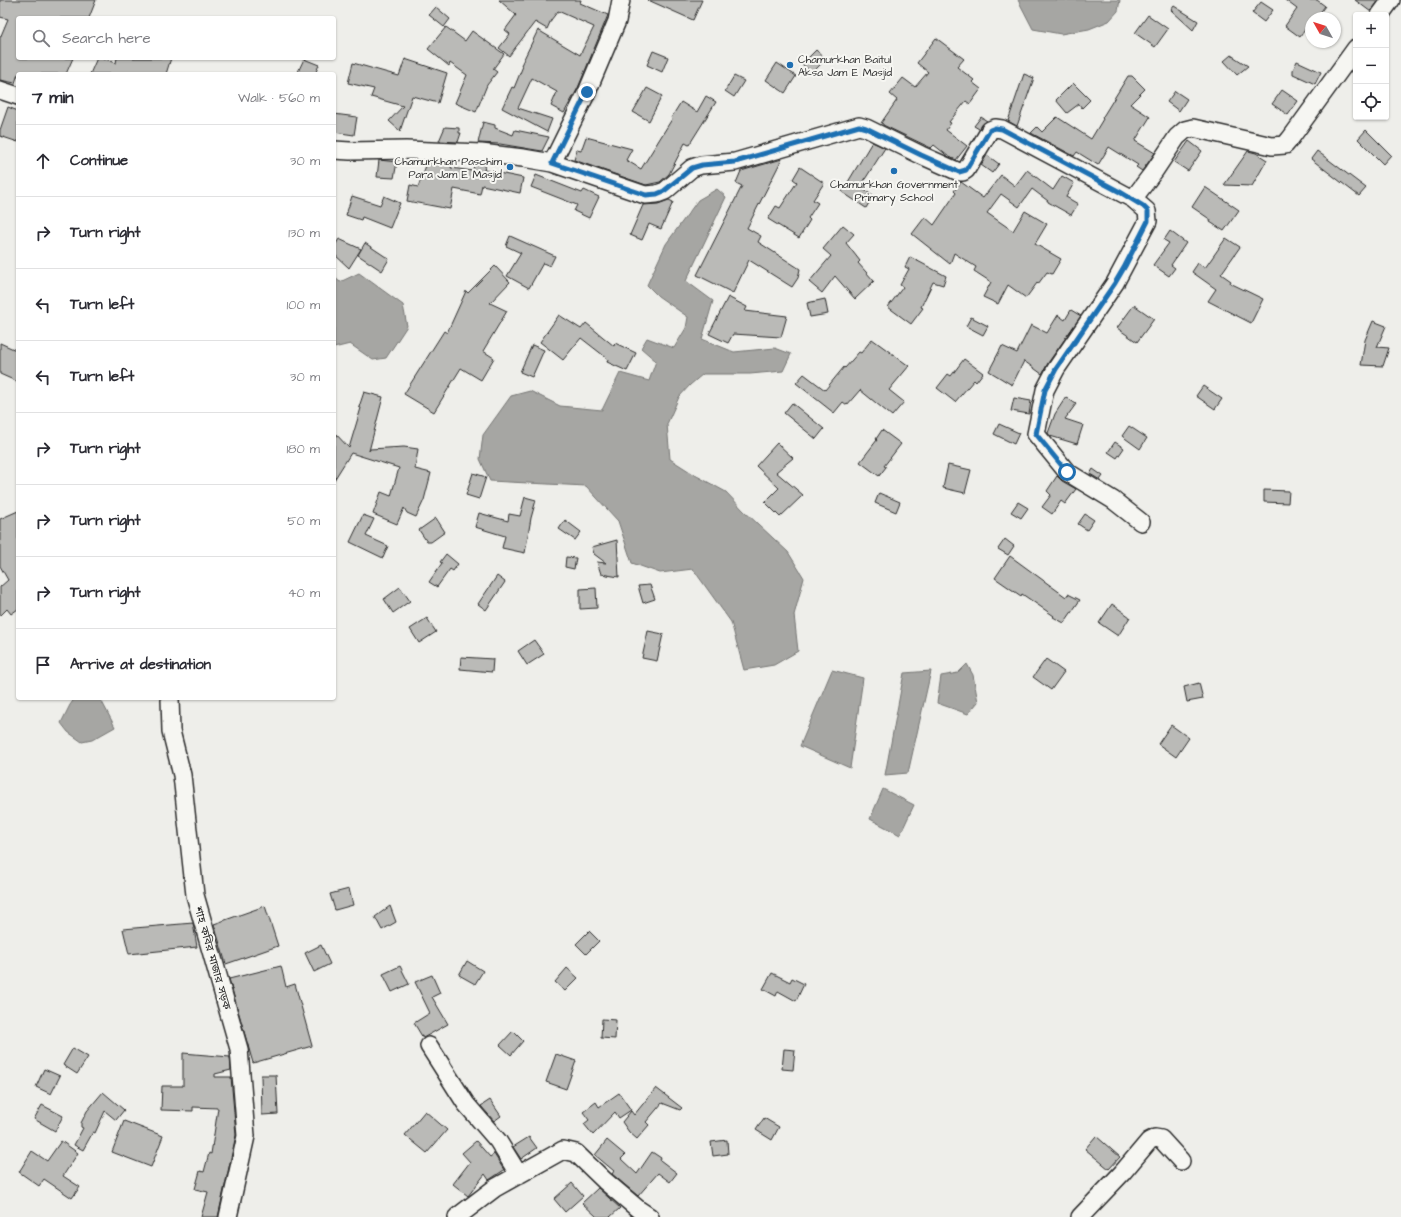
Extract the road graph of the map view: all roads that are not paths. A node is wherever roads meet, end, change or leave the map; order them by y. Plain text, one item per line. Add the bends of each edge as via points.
1 (621, 0) edge
2 (1391, 0) edge
3 (1382, 12) edge
4 (1353, 52) edge
5 (0, 90) edge
6 (16, 95) edge
7 (336, 150) edge
8 (552, 163) junction
9 (1133, 199) junction
10 (1141, 522) dead end
11 (170, 700) edge
12 (429, 1046) dead end
13 (1182, 1161) dead end
14 (519, 1175) junction
15 (228, 1217) edge
16 (457, 1217) edge
17 (650, 1217) edge
18 (1080, 1217) edge

1 - 8 street via 617,21 587,92
2 - 3 street
4 - 9 street via 1285,145 1272,146 1193,128 1185,130 1177,137
5 - 6 street
7 - 8 street via 481,153
8 - 9 street via 646,195 657,194 692,168 735,162 859,126 959,172 966,170 990,130 995,128 1002,129
9 - 10 street via 1148,211 1148,221 1115,283 1056,369 1045,390 1036,434 1067,472 1113,500
11 - 15 street, শাহ কবির মাজার সড়ক via 171,731 182,775 195,895 239,1049 246,1136
12 - 14 street via 466,1104 498,1141
13 - 18 street via 1161,1139 1155,1138
14 - 16 street via 495,1188
14 - 17 street via 563,1150 576,1153 605,1181

